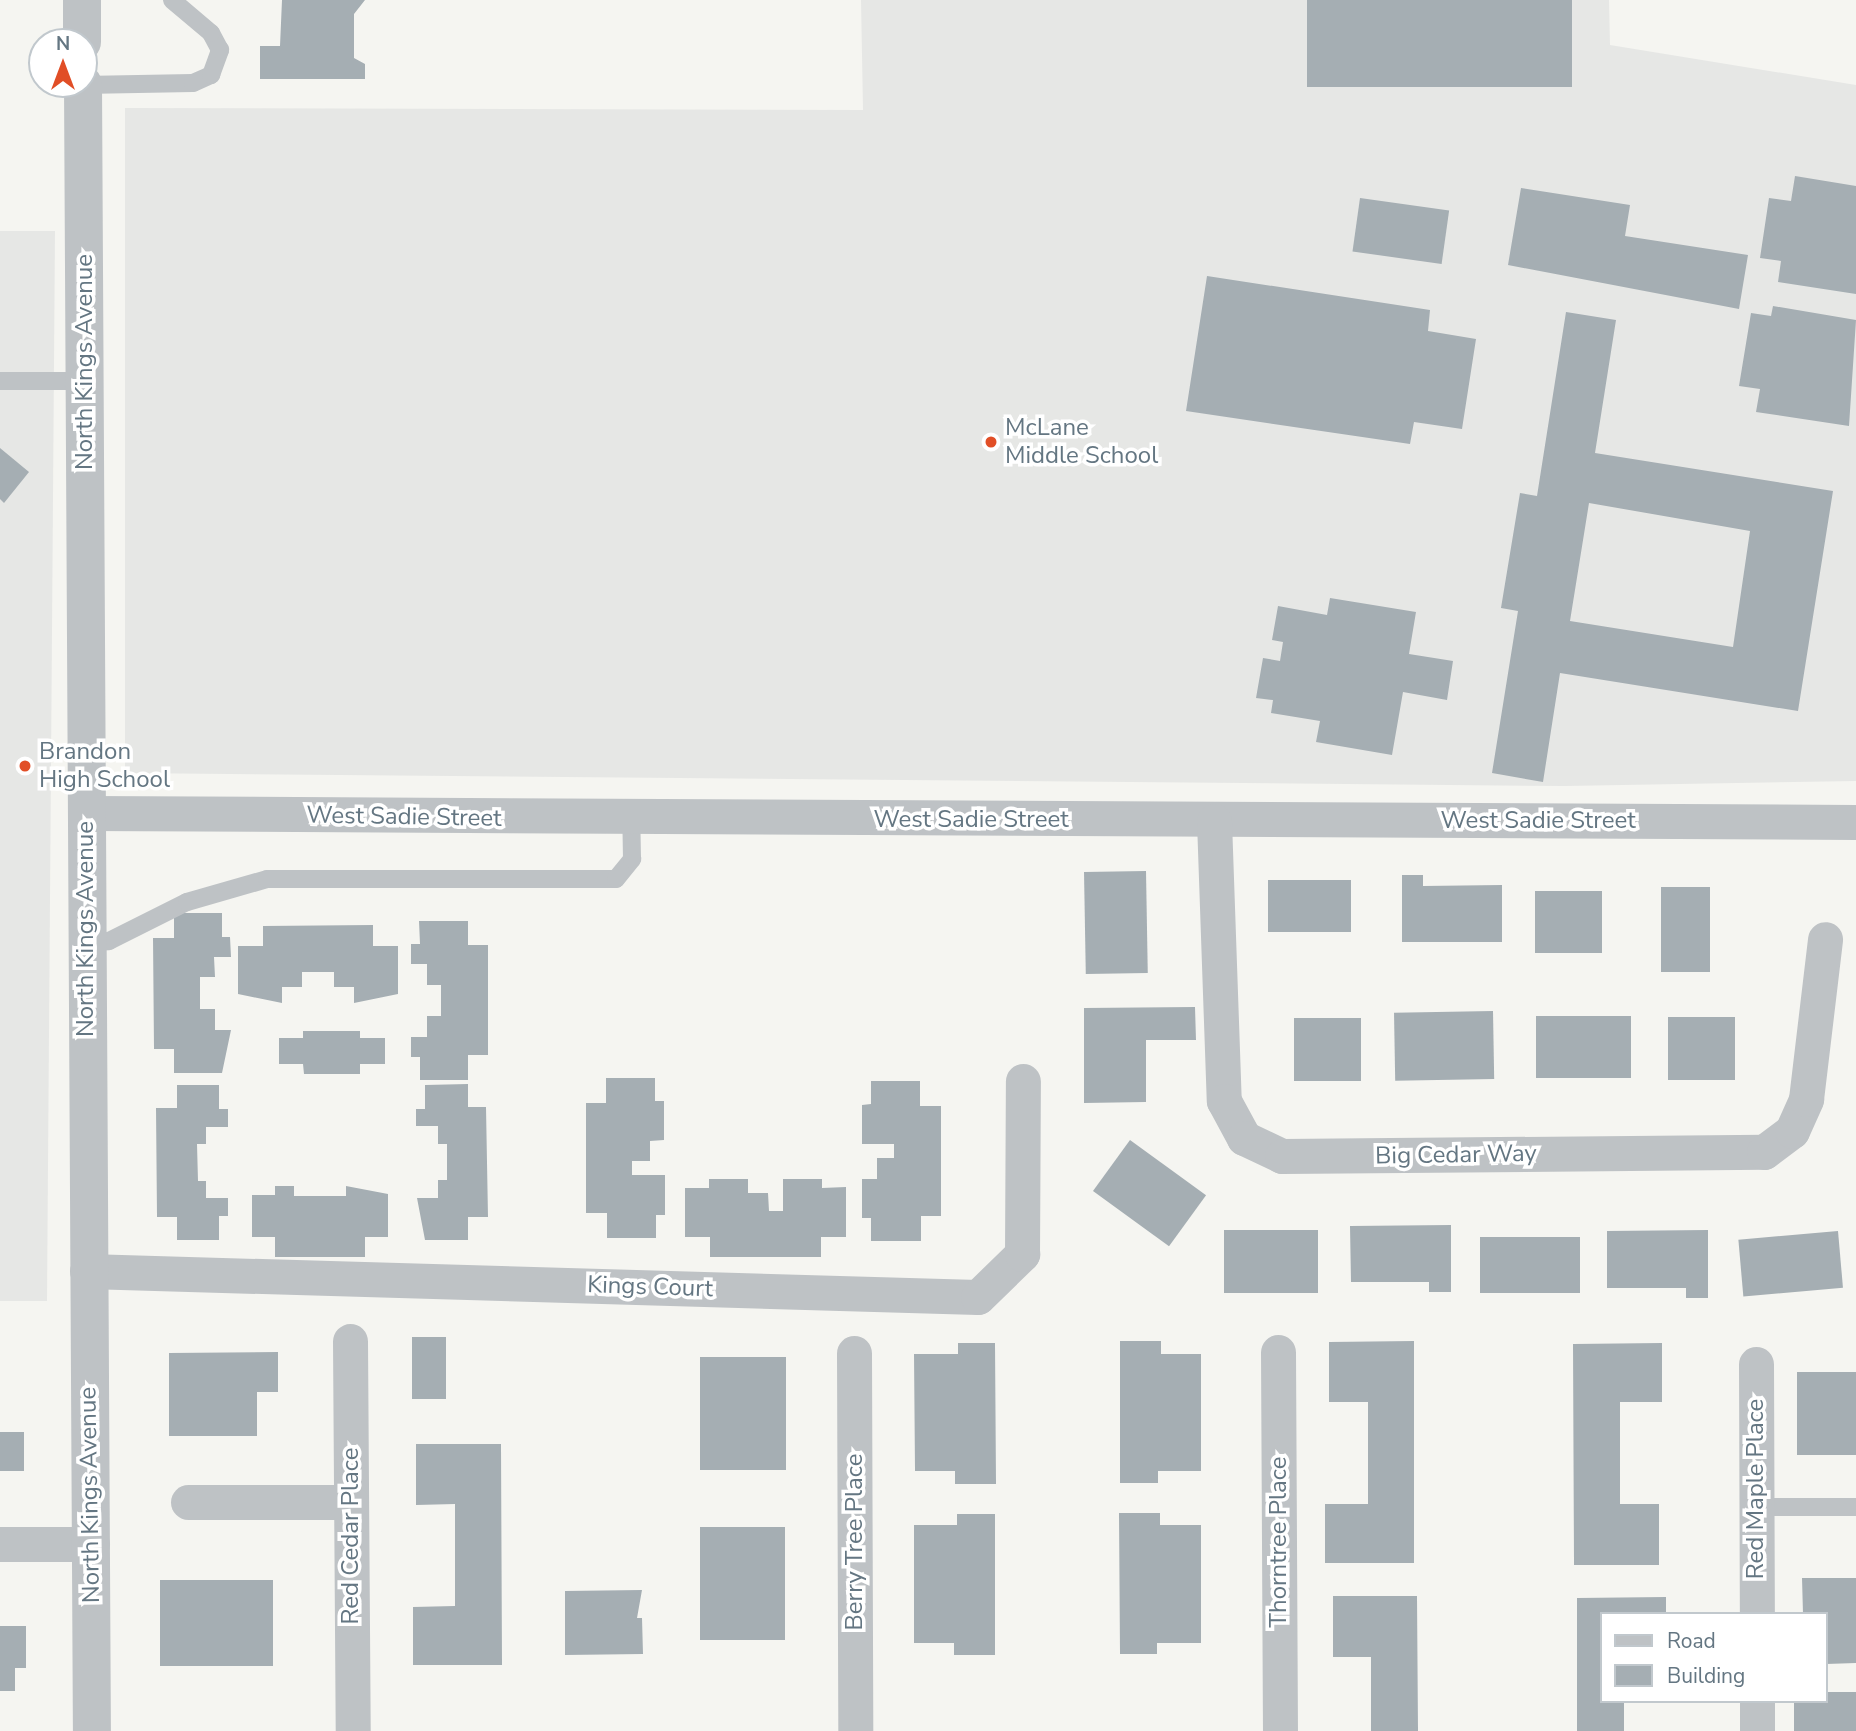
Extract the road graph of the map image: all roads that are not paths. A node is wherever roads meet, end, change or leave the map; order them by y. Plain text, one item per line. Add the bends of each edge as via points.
1 (82, 0) edge
2 (172, 0) edge
3 (82, 28) edge
4 (98, 85) edge
5 (83, 98) edge
6 (0, 381) edge
7 (85, 381) junction
8 (86, 813) junction
9 (631, 820) junction
10 (1214, 821) junction
11 (1856, 822) edge
12 (1825, 939) dead end
13 (85, 942) junction
14 (1023, 1081) dead end
15 (87, 1271) junction
16 (350, 1341) dead end
17 (1278, 1352) dead end
18 (854, 1353) dead end
19 (1756, 1364) dead end
20 (188, 1502) dead end
21 (351, 1502) junction
22 (1756, 1507) junction
23 (1856, 1507) edge
24 (92, 1544) junction
25 (0, 1545) edge
26 (1756, 1612) edge
27 (1757, 1703) edge
28 (92, 1731) edge
29 (353, 1731) edge
30 (855, 1731) edge
31 (1280, 1731) edge
32 (1757, 1731) edge

1 - 3 street
2 - 4 lane via 211,33 220,50 211,75 193,83
5 - 7 street, North Kings Avenue
6 - 7 lane
7 - 8 street, North Kings Avenue
8 - 9 street, West Sadie Street
8 - 13 street, North Kings Avenue
9 - 10 street, West Sadie Street
9 - 13 lane via 632,859 616,879 267,879 187,902 109,941
10 - 11 street, West Sadie Street
10 - 12 street, Big Cedar Way via 1224,1101 1244,1138 1282,1156 1764,1152 1792,1131 1807,1099
13 - 15 street, North Kings Avenue
14 - 15 street, Kings Court via 1023,1254 978,1297
15 - 24 street, North Kings Avenue
16 - 21 street, Red Cedar Place
17 - 31 street, Thorntree Place
18 - 30 street, Berry Tree Place
19 - 22 street, Red Maple Place
20 - 21 street
21 - 29 street, Red Cedar Place
22 - 23 lane
22 - 26 street, Red Maple Place
24 - 25 street
24 - 28 street, North Kings Avenue
27 - 32 street

